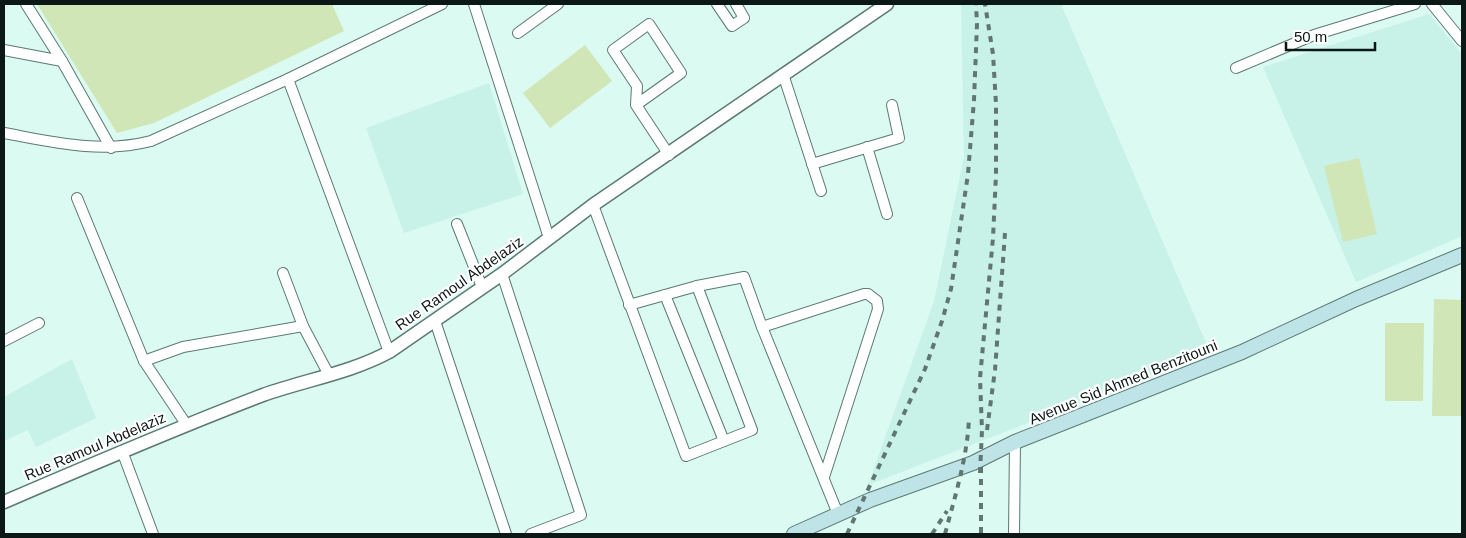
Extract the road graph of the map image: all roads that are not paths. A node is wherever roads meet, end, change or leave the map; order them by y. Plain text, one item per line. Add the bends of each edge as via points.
1 (26, 4) edge
2 (442, 4) edge
3 (474, 4) edge
4 (558, 4) edge
5 (717, 4) edge
6 (736, 4) edge
7 (887, 4) edge
8 (1415, 4) edge
9 (1432, 4) edge
10 (518, 33) dead end
11 (1462, 41) edge
12 (4, 50) edge
13 (62, 61) junction
14 (1236, 68) dead end
15 (783, 74) junction
16 (288, 79) junction
17 (636, 105) junction
18 (892, 105) dead end
19 (4, 132) edge
20 (867, 147) junction
21 (111, 148) junction
22 (669, 155) junction
23 (812, 164) junction
24 (821, 191) dead end
25 (77, 198) dead end
26 (594, 205) junction
27 (887, 214) dead end
28 (457, 224) dead end
29 (549, 238) junction
30 (1462, 256) edge
31 (283, 274) dead end
32 (502, 274) junction
33 (697, 286) junction
34 (482, 287) junction
35 (666, 295) junction
36 (629, 305) junction
37 (435, 321) junction
38 (38, 323) dead end
39 (303, 326) junction
40 (762, 327) junction
41 (4, 341) edge
42 (389, 352) junction
43 (144, 361) junction
44 (329, 375) junction
45 (186, 424) junction
46 (724, 441) junction
47 (1016, 442) junction
48 (122, 451) junction
49 (824, 477) junction
50 (4, 502) edge
51 (838, 514) junction
52 (153, 534) edge
53 (506, 534) edge
54 (531, 534) edge
55 (794, 534) edge
56 (1014, 534) edge

1 - 13 street
2 - 16 street
3 - 29 street
4 - 10 street
5 - 6 street via 732,26 744,18
7 - 15 street, Rue Ramoul Abdelaziz
8 - 14 street via 1314,35
9 - 11 street
12 - 13 street
13 - 21 street
15 - 22 street, Rue Ramoul Abdelaziz
15 - 23 street
16 - 21 street via 151,141
16 - 42 street
17 - 17 street via 636,86 613,50 649,24 682,73
17 - 22 street
18 - 20 street via 899,138
19 - 21 street via 68,145
20 - 23 street
20 - 27 street
22 - 26 street, Rue Ramoul Abdelaziz
23 - 24 street
25 - 43 street
26 - 29 street, Rue Ramoul Abdelaziz
26 - 36 street
28 - 34 street
29 - 32 street, Rue Ramoul Abdelaziz
30 - 47 main road, Avenue Sid Ahmed Benzitouni via 1242,352
31 - 39 street
32 - 34 street, Rue Ramoul Abdelaziz
32 - 54 street via 580,515
33 - 35 street
33 - 40 street via 744,277
33 - 46 street via 752,430
34 - 37 street, Rue Ramoul Abdelaziz
35 - 36 street
35 - 46 street
36 - 46 street via 686,456
37 - 42 street, Rue Ramoul Abdelaziz
37 - 53 street
38 - 41 street
39 - 43 street via 183,347
39 - 44 street
40 - 49 street
40 - 49 street via 864,294 877,301 878,309
42 - 44 street, Rue Ramoul Abdelaziz
43 - 45 street
44 - 45 street, Rue Ramoul Abdelaziz via 277,390
45 - 48 street, Rue Ramoul Abdelaziz
47 - 51 main road, Avenue Sid Ahmed Benzitouni via 973,463
47 - 56 street
48 - 50 street, Rue Ramoul Abdelaziz
48 - 52 street
49 - 51 street
51 - 55 main road, Avenue Sid Ahmed Benzitouni

